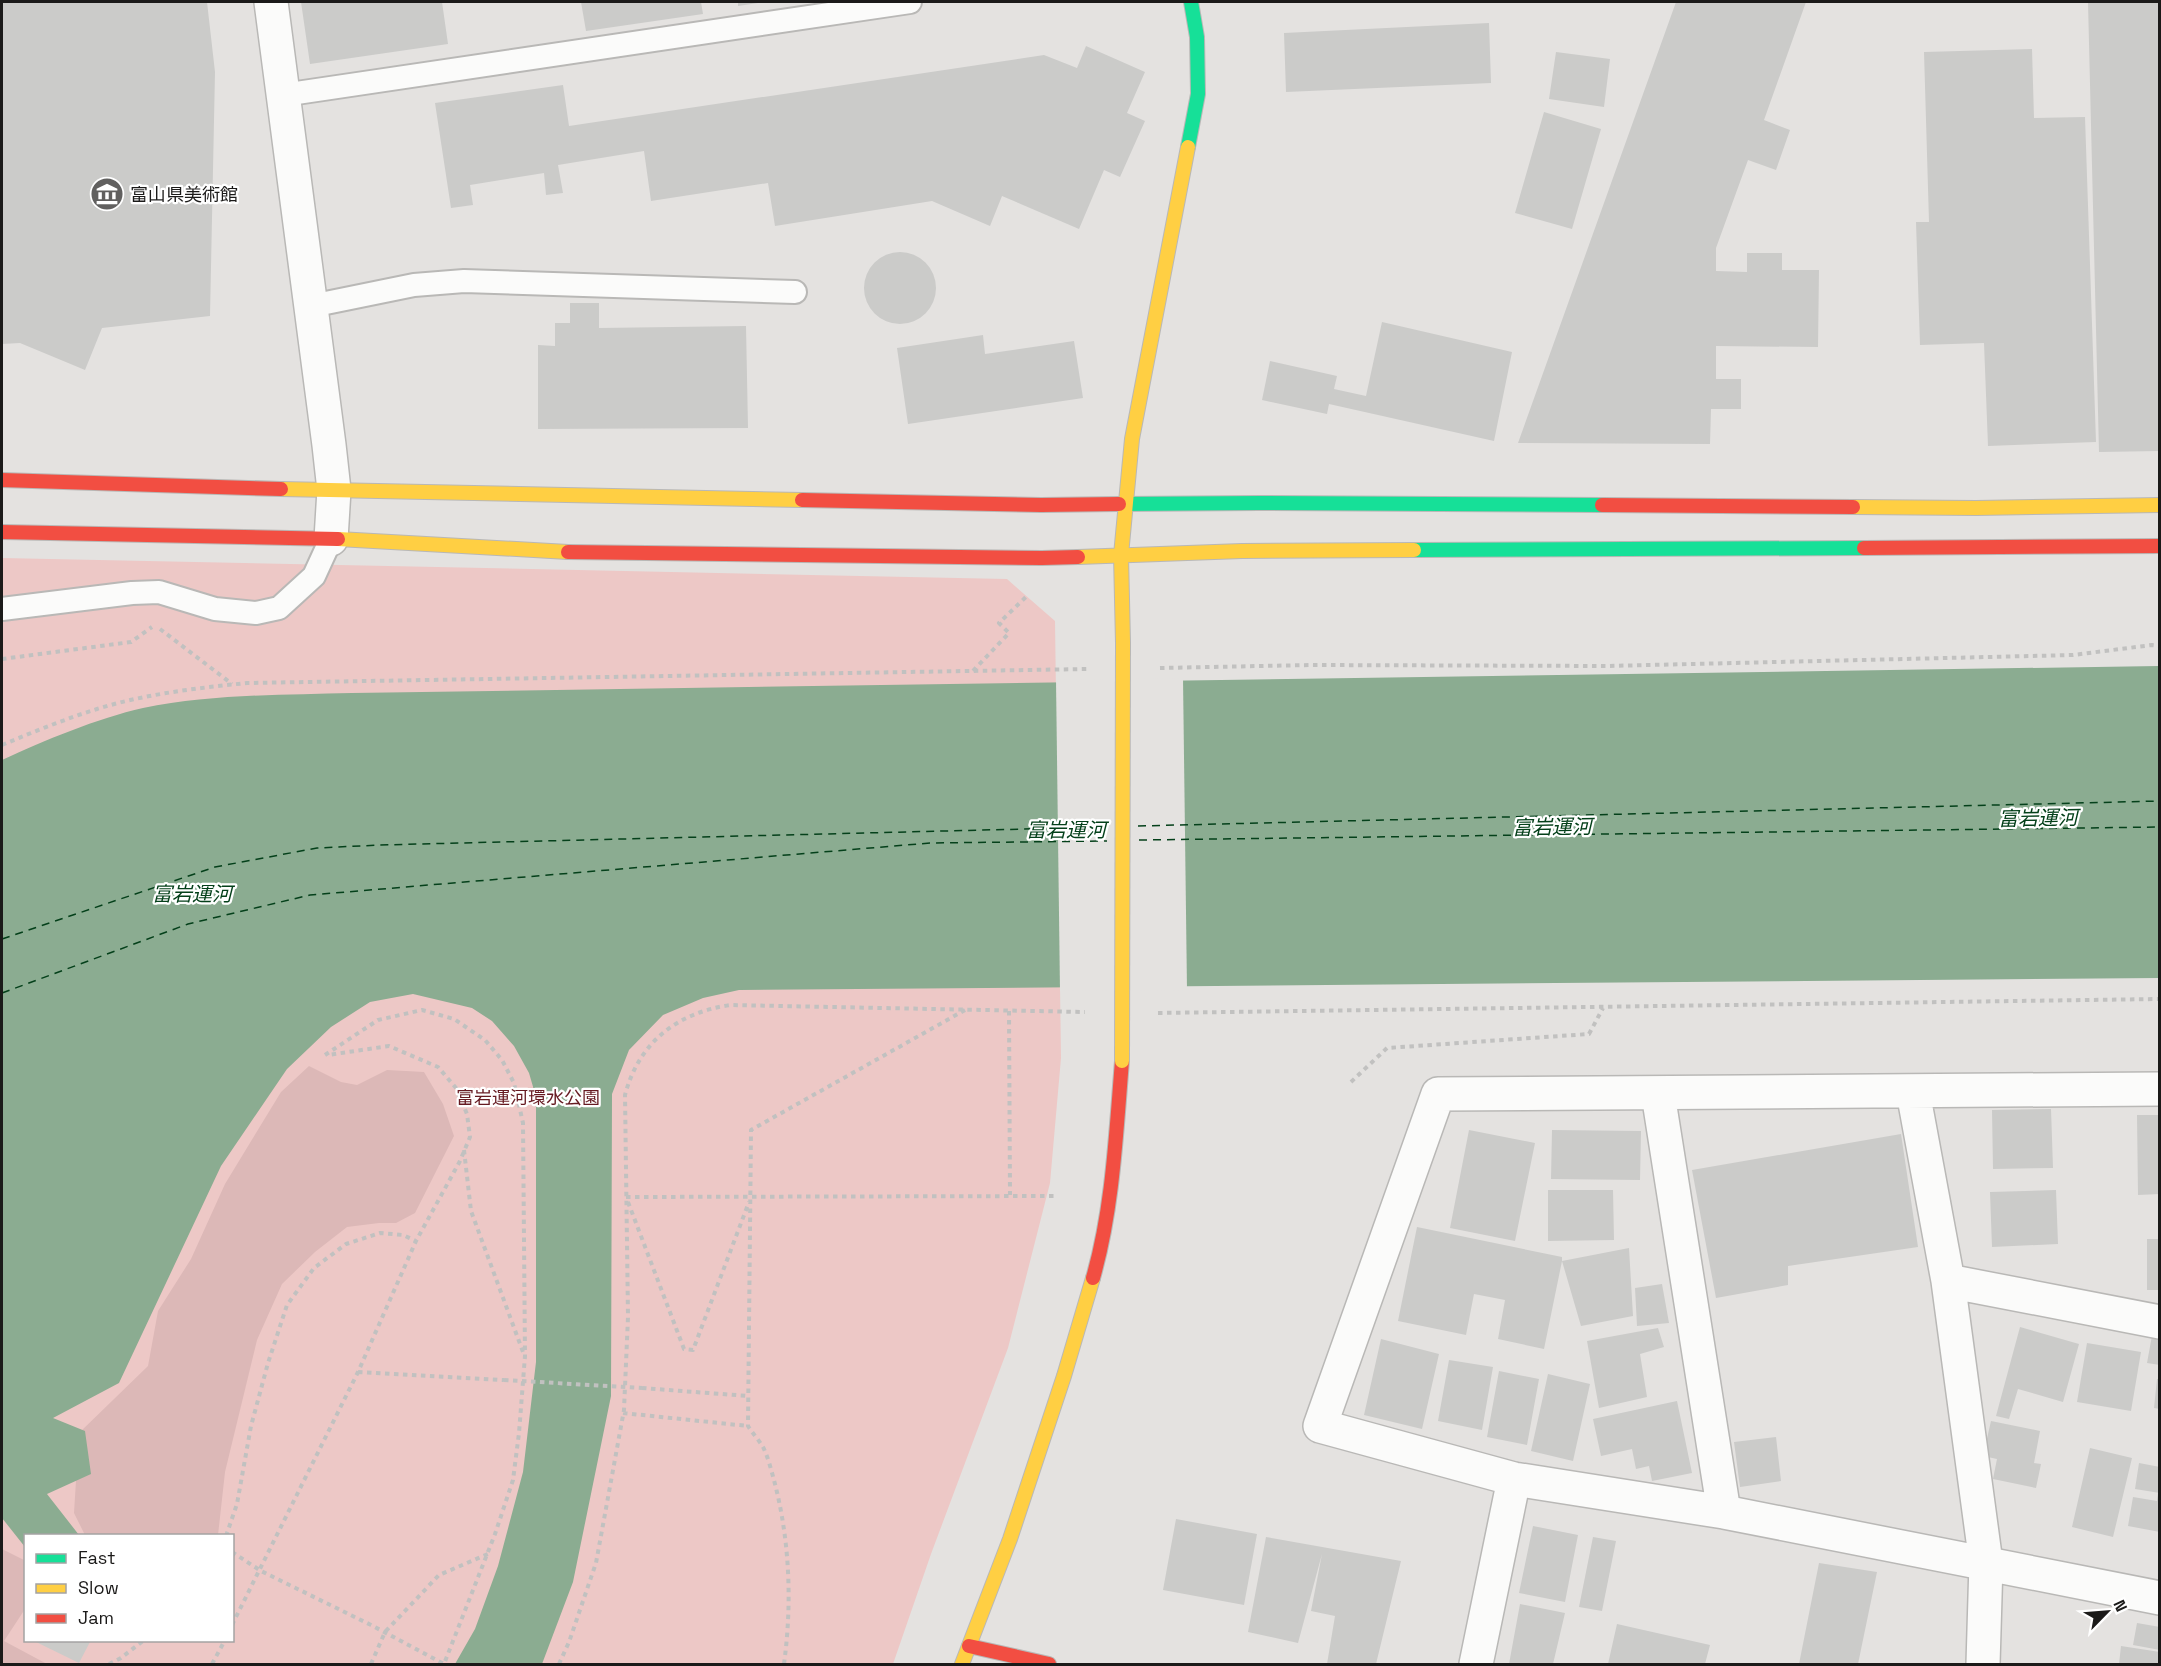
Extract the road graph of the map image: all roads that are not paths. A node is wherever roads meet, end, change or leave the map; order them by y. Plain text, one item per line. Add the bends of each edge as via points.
1 (271, 2) edge
2 (910, 2) edge
3 (1191, 2) edge
4 (283, 94) junction
5 (795, 292) dead end
6 (311, 306) junction
7 (2, 480) edge
8 (334, 490) junction
9 (1125, 503) junction
10 (2160, 505) edge
11 (2, 532) edge
12 (331, 539) junction
13 (2160, 546) edge
14 (1121, 555) junction
15 (2, 609) edge
16 (2160, 1089) edge
17 (1912, 1092) junction
18 (1658, 1094) junction
19 (1948, 1281) junction
20 (2160, 1322) edge
21 (1514, 1479) junction
22 (1724, 1512) junction
23 (1986, 1563) junction
24 (2160, 1598) edge
25 (969, 1646) junction
26 (962, 1665) edge
27 (1049, 1665) edge
28 (1476, 1665) edge
29 (1983, 1665) edge

1 - 4 street
2 - 4 lane
3 - 9 street via 1197,37 1198,94 1132,439
4 - 6 street
5 - 6 lane via 464,281 414,285
6 - 8 street
7 - 8 street
8 - 9 street via 1041,505
8 - 12 street
9 - 10 street via 1977,508
9 - 14 street
11 - 12 street
12 - 14 street via 574,552 1042,558
12 - 15 lane via 314,576 279,608 256,613 215,609 159,592
13 - 14 street
14 - 25 street, bridge via 1122,1061 1111,1184 1099,1256 1064,1376
16 - 17 street
17 - 18 street
17 - 19 street
18 - 21 street via 1438,1094 1320,1426
18 - 22 street
19 - 20 street
19 - 23 street
21 - 22 street
21 - 28 street
22 - 23 street
23 - 24 street
23 - 29 street
25 - 26 street
25 - 27 street

